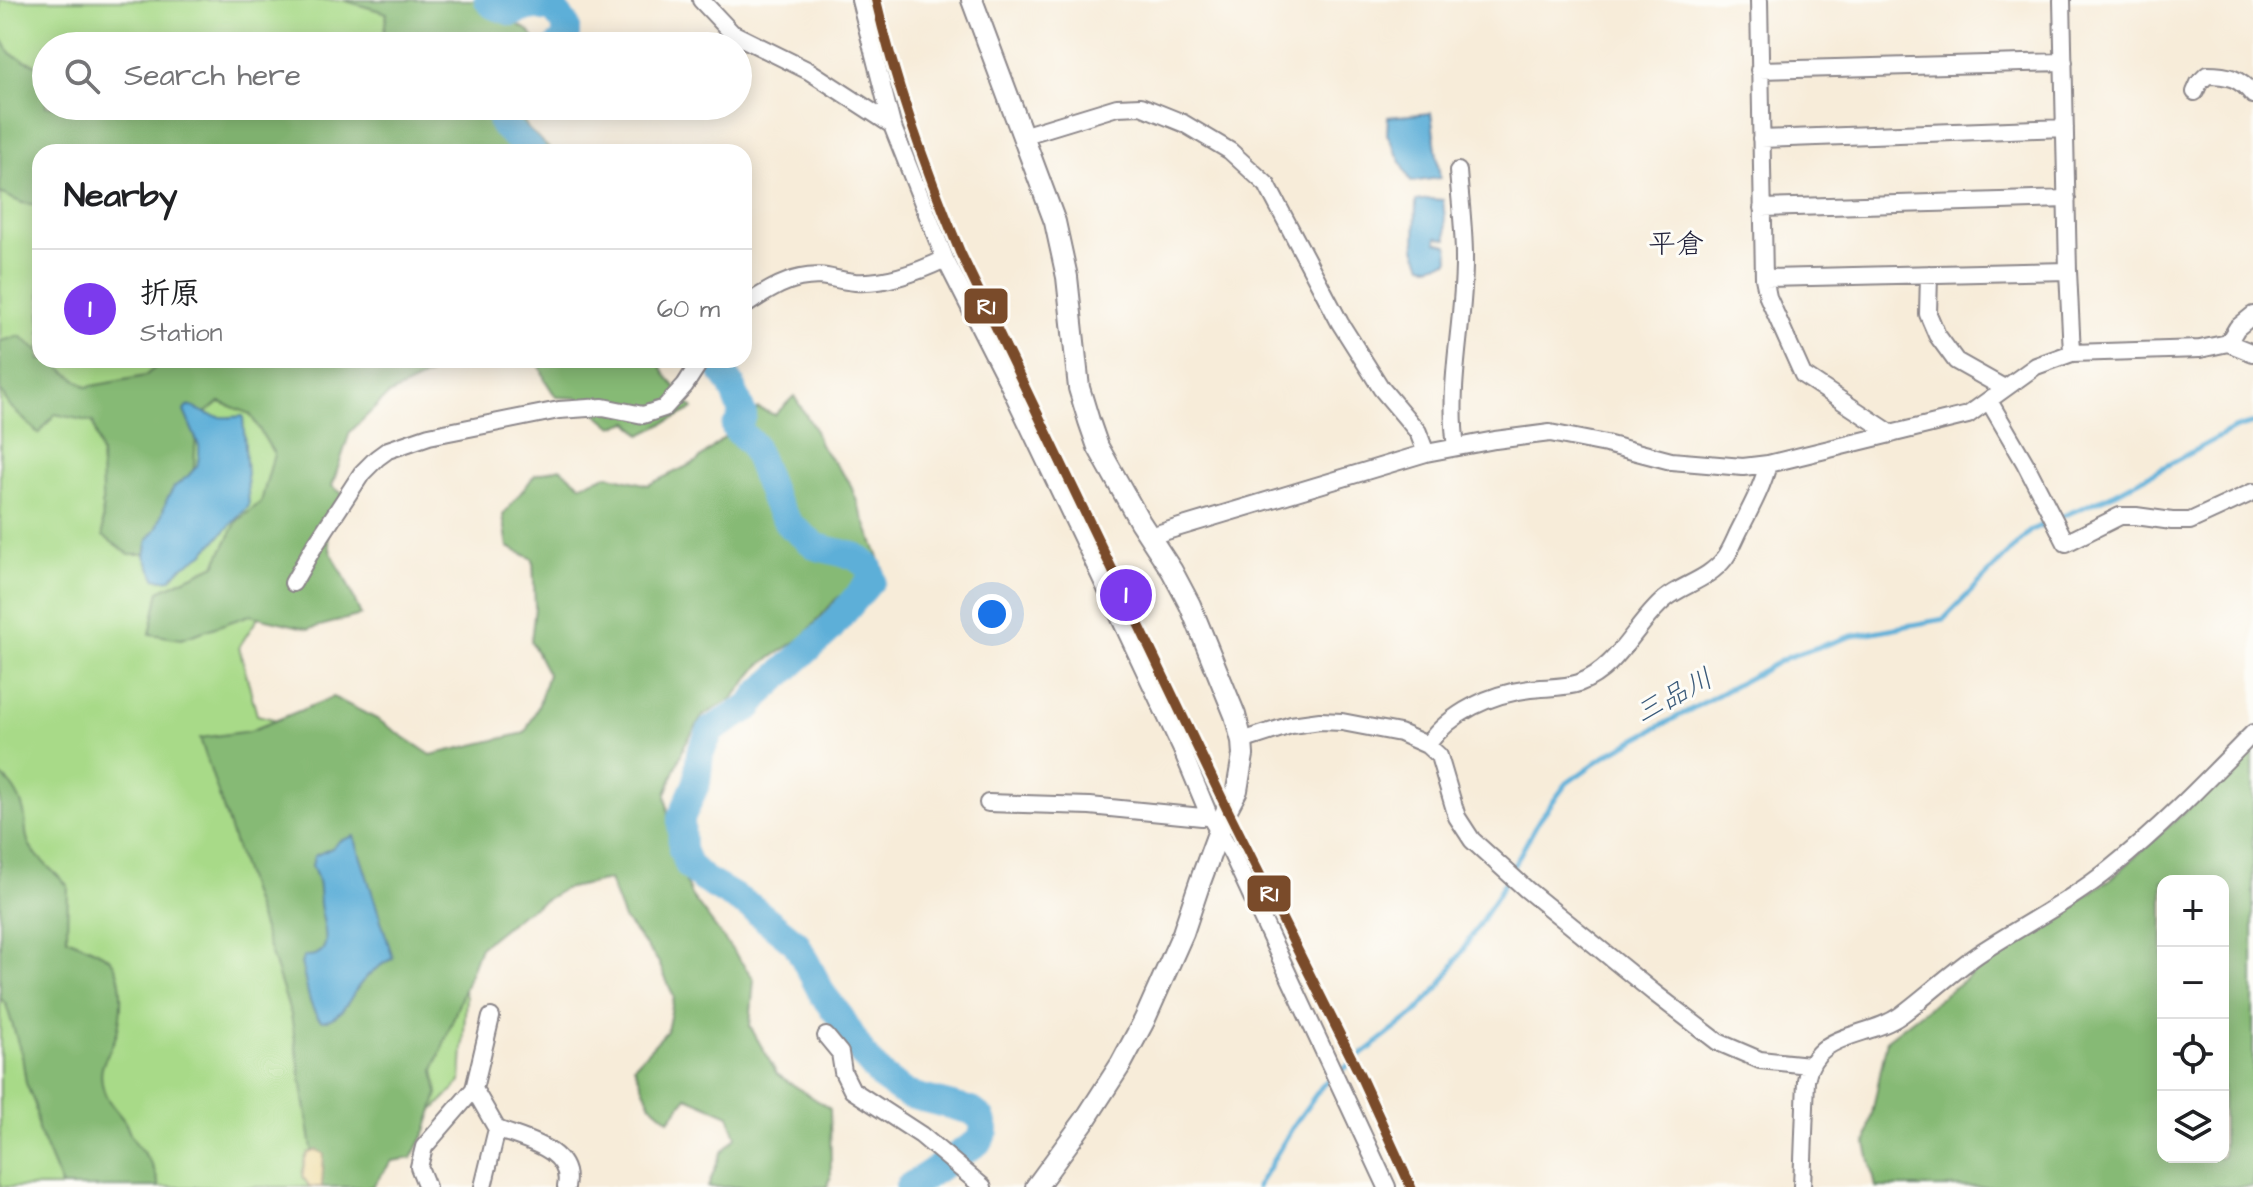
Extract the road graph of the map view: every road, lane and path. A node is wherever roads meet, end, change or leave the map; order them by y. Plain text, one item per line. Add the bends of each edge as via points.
1 (701, 0) edge
2 (860, 0) edge
3 (972, 0) edge
4 (1759, 0) edge
5 (2062, 0) edge
6 (731, 32) edge
7 (752, 43) edge
8 (2064, 62) junction
9 (1759, 70) junction
10 (2195, 92) dead end
11 (2253, 95) edge
12 (892, 125) junction
13 (2065, 128) junction
14 (1022, 136) junction
15 (1761, 139) junction
16 (1458, 171) dead end
17 (2067, 199) junction
18 (1762, 208) junction
19 (945, 259) junction
20 (2068, 271) junction
21 (1929, 274) junction
22 (1764, 278) junction
23 (752, 301) edge
24 (2253, 315) edge
25 (2228, 343) junction
26 (2072, 353) junction
27 (2253, 353) edge
28 (696, 368) edge
29 (2004, 388) junction
30 (1989, 401) junction
31 (1892, 434) junction
32 (1456, 447) junction
33 (1426, 453) junction
34 (1768, 464) junction
35 (2253, 492) edge
36 (1150, 536) junction
37 (293, 583) dead end
38 (2253, 733) edge
39 (1242, 741) junction
40 (1427, 745) junction
41 (988, 803) dead end
42 (1214, 824) junction
43 (491, 1017) dead end
44 (826, 1036) dead end
45 (1809, 1065) junction
46 (474, 1089) junction
47 (497, 1129) junction
48 (427, 1187) edge
49 (483, 1187) edge
50 (566, 1187) edge
51 (983, 1187) edge
52 (1036, 1187) edge
53 (1387, 1187) edge
54 (1802, 1187) edge

1 - 6 street
2 - 12 street
3 - 14 street
4 - 9 street
5 - 8 street
7 - 12 street via 809,71
8 - 9 street
8 - 13 street
9 - 15 street
10 - 11 street via 2207,75 2220,75 2241,81
12 - 19 street
13 - 15 street
13 - 17 street
14 - 33 street via 1117,107 1141,106 1230,151 1267,185 1340,323 1381,388 1418,432
14 - 36 street via 1055,222 1067,277 1079,388 1089,421 1098,447
15 - 18 street
16 - 32 street via 1464,257 1455,356
17 - 18 street
17 - 20 street
18 - 22 street
19 - 23 street via 886,280 855,282 822,275 796,279
19 - 42 street via 1080,532
20 - 21 street
20 - 26 street
21 - 22 street
21 - 29 street via 1928,314 1937,335 1956,361
22 - 31 street via 1803,375
24 - 25 street
25 - 26 street via 2200,349
25 - 27 street
26 - 29 street via 2036,366
28 - 37 street via 664,408 643,415 603,407 559,410 429,436 388,450 362,473
29 - 30 street
30 - 31 street via 1968,415
30 - 35 street via 2066,543 2120,516 2190,521
31 - 34 street
32 - 33 street
32 - 34 street via 1550,433 1671,461
33 - 36 street
34 - 40 street via 1725,558 1700,580 1667,597 1612,663 1579,683 1490,698 1439,728
36 - 39 street via 1195,617
38 - 45 street via 2111,869 1980,953 1894,1020 1835,1041
39 - 40 street via 1320,721 1400,733
39 - 42 street via 1237,790
40 - 45 street via 1439,756 1457,817 1472,840 1526,889 1718,1042 1760,1060
41 - 42 street via 1090,806 1202,817
42 - 52 street via 1183,933 1144,1021 1085,1120
42 - 53 street
43 - 46 street
44 - 51 street via 840,1053 852,1090 921,1135
45 - 54 street
46 - 47 street
46 - 48 street via 424,1147 419,1167
47 - 49 street
47 - 50 street via 562,1159

